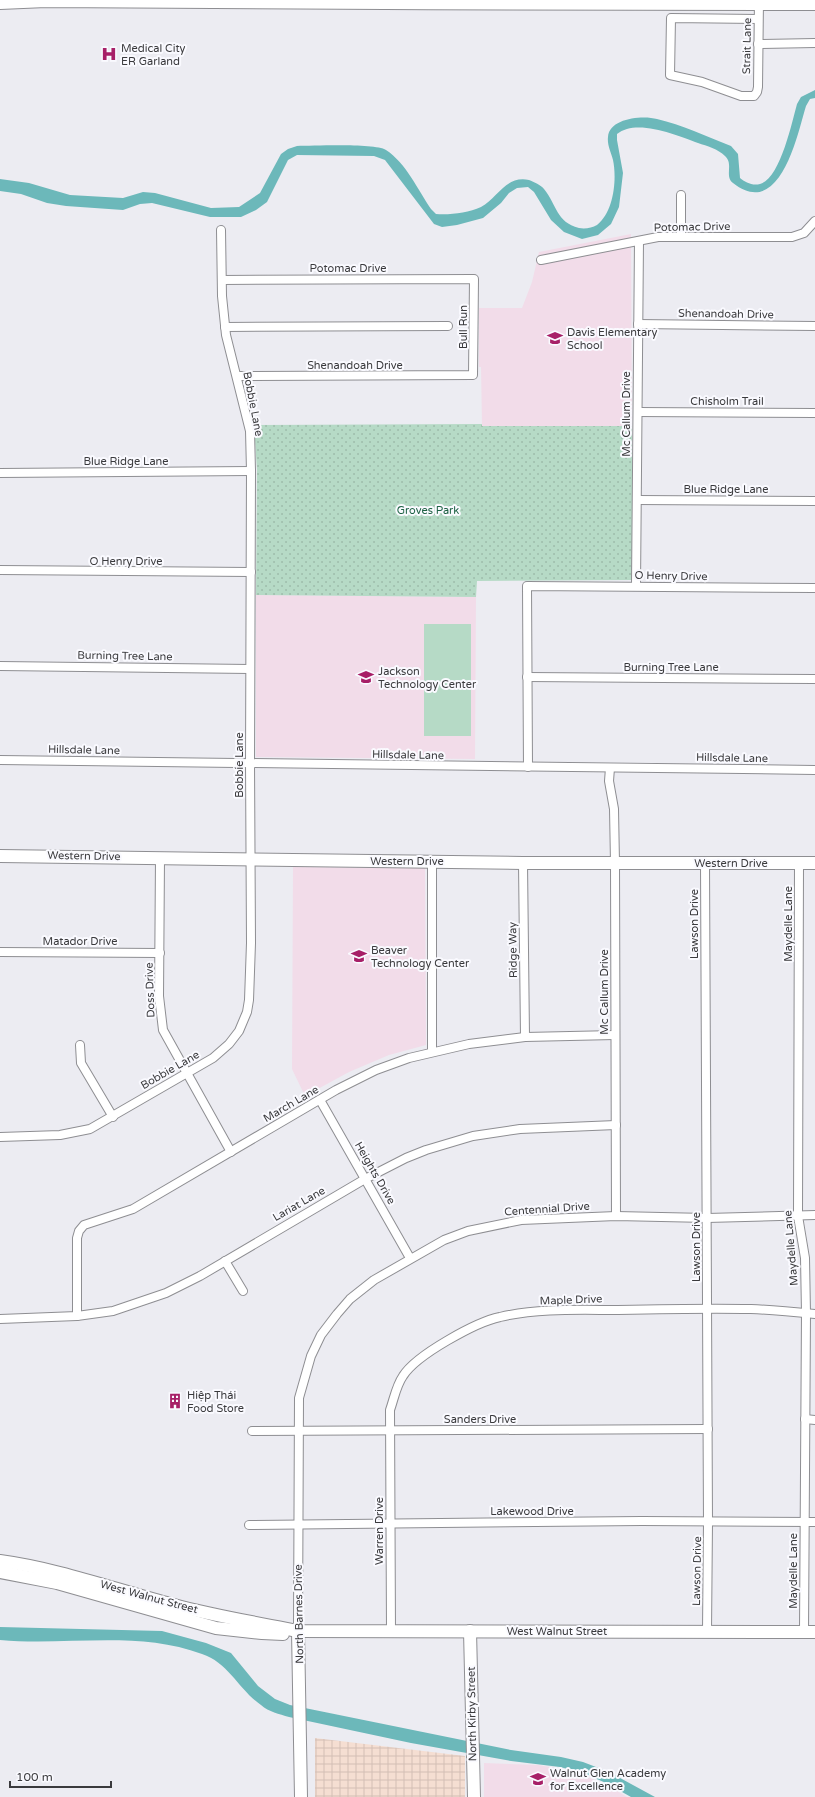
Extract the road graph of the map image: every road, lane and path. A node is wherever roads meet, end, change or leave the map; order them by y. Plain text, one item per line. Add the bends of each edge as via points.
1 (263, 1) edge
2 (588, 1) edge
3 (343, 2) edge
4 (470, 2) edge
5 (759, 2) edge
6 (0, 3) edge
7 (815, 4) edge
8 (758, 19) junction
9 (815, 43) edge
10 (758, 44) junction
11 (681, 195) dead end
12 (815, 221) edge
13 (222, 230) dead end
14 (681, 237) junction
15 (638, 241) junction
16 (541, 260) dead end
17 (474, 279) joint
18 (222, 280) junction
19 (638, 324) junction
20 (448, 326) dead end
21 (815, 326) edge
22 (225, 327) junction
23 (474, 375) joint
24 (237, 376) junction
25 (638, 412) junction
26 (815, 413) edge
27 (251, 471) junction
28 (0, 472) edge
29 (637, 500) junction
30 (815, 501) edge
31 (0, 570) edge
32 (251, 572) junction
33 (636, 586) junction
34 (815, 588) edge
35 (0, 666) edge
36 (250, 669) junction
37 (527, 677) junction
38 (815, 679) edge
39 (0, 760) edge
40 (250, 763) junction
41 (528, 768) junction
42 (610, 768) junction
43 (815, 770) edge
44 (0, 856) edge
45 (160, 858) junction
46 (250, 859) junction
47 (432, 861) junction
48 (523, 863) junction
49 (615, 863) junction
50 (705, 863) junction
51 (799, 863) junction
52 (815, 863) edge
53 (0, 952) edge
54 (160, 953) junction
55 (615, 1035) junction
56 (525, 1037) junction
57 (80, 1045) dead end
58 (432, 1051) junction
59 (186, 1073) junction
60 (320, 1100) junction
61 (113, 1117) junction
62 (616, 1125) junction
63 (0, 1137) edge
64 (231, 1152) junction
65 (365, 1179) junction
66 (815, 1215) edge
67 (616, 1216) junction
68 (798, 1216) junction
69 (707, 1218) junction
70 (410, 1258) junction
71 (225, 1261) junction
72 (243, 1291) dead end
73 (707, 1309) junction
74 (806, 1313) junction
75 (815, 1314) edge
76 (76, 1316) junction
77 (0, 1319) edge
78 (805, 1420) junction
79 (815, 1420) edge
80 (708, 1428) junction
81 (298, 1430) junction
82 (252, 1431) dead end
83 (390, 1431) junction
84 (708, 1522) junction
85 (804, 1522) junction
86 (815, 1522) edge
87 (298, 1523) junction
88 (390, 1523) junction
89 (249, 1524) dead end
90 (0, 1561) edge
91 (0, 1572) edge
92 (58, 1578) junction
93 (152, 1604) junction
94 (298, 1631) junction
95 (391, 1631) junction
96 (470, 1631) junction
97 (707, 1632) junction
98 (809, 1632) edge
99 (301, 1797) edge
100 (474, 1797) edge

1 - 3 main road
1 - 6 main road
2 - 4 main road
2 - 5 main road
3 - 4 main road
5 - 7 main road
5 - 8 street, Strait Lane
8 - 10 street, Strait Lane
8 - 10 street, Strait Lane via 671,18 670,75 702,82 741,96 754,96 757,92
9 - 10 street
11 - 14 street
12 - 14 street, Potomac Drive via 804,233 792,236
13 - 18 street, Bobbie Lane
14 - 15 street, Potomac Drive via 658,237
15 - 16 street, Potomac Drive
15 - 19 street, Mc Callum Drive
17 - 18 street, Potomac Drive
17 - 23 street, Bull Run
18 - 22 street, Bobbie Lane
19 - 21 street, Shenandoah Drive
19 - 25 street, Mc Callum Drive
20 - 22 street
22 - 24 street, Bobbie Lane
23 - 24 street, Shenandoah Drive
24 - 27 street, Bobbie Lane via 250,431
25 - 26 street, Chisholm Trail
25 - 29 street, Mc Callum Drive
27 - 28 street, Blue Ridge Lane
27 - 32 street, Bobbie Lane
29 - 30 street, Blue Ridge Lane
29 - 33 street, Mc Callum Drive
31 - 32 street, O Henry Drive
32 - 36 street, Bobbie Lane
33 - 34 street, O Henry Drive
33 - 37 street, O Henry Drive via 527,586
35 - 36 street, Burning Tree Lane
36 - 40 street, Bobbie Lane
37 - 38 street, Burning Tree Lane
37 - 41 street
39 - 40 street, Hillsdale Lane
40 - 41 street, Hillsdale Lane
40 - 46 street, Bobbie Lane
41 - 42 street, Hillsdale Lane
42 - 43 street, Hillsdale Lane
42 - 49 street, Mc Callum Drive
44 - 45 main road, Western Drive
45 - 46 main road, Western Drive
45 - 54 street, Doss Drive
46 - 47 main road, Western Drive
46 - 59 street, Bobbie Lane via 251,943 247,1012 229,1044 213,1058
47 - 48 main road, Western Drive
47 - 58 street
48 - 49 main road, Western Drive
48 - 56 street, Ridge Way
49 - 50 main road, Western Drive
49 - 55 street, Mc Callum Drive
50 - 51 main road, Western Drive
50 - 69 street, Lawson Drive
51 - 52 main road, Western Drive
51 - 68 street, Maydelle Lane
53 - 54 street, Matador Drive
54 - 59 street, Doss Drive via 159,996 163,1030
55 - 56 street, March Lane
55 - 62 street, Mc Callum Drive
56 - 58 street, March Lane
57 - 61 street via 81,1063
58 - 60 street, March Lane via 376,1070
59 - 61 street, Bobbie Lane
59 - 64 street, Doss Drive
60 - 64 street, March Lane
60 - 65 street, Heights Drive
61 - 63 street, Bobbie Lane via 78,1132 39,1137
62 - 65 street, Lariat Lane via 520,1129 474,1136 426,1150
62 - 67 street, Mc Callum Drive
64 - 76 street, March Lane via 133,1209 84,1225 77,1238
65 - 70 street, Heights Drive
65 - 71 street, Lariat Lane
66 - 68 street, Centennial Drive
67 - 69 street, Centennial Drive
67 - 70 street, Centennial Drive via 533,1219 496,1224 444,1240
68 - 69 street, Centennial Drive
68 - 74 street, Maydelle Lane via 805,1258
69 - 73 street, Lawson Drive
70 - 81 street, Centennial Drive via 374,1280 350,1299 321,1335 311,1356 299,1398
71 - 72 street
71 - 76 street, Lariat Lane via 200,1276 142,1303 113,1311
73 - 74 street, Maple Drive
73 - 80 street, Lawson Drive
73 - 83 street, Maple Drive via 560,1310 499,1317 428,1352 403,1375 390,1410
74 - 75 street, Maple Drive
74 - 78 street, Maydelle Lane
76 - 77 street, Lariat Lane
78 - 79 street
78 - 85 street, Maydelle Lane
80 - 83 street, Sanders Drive
80 - 84 street, Lawson Drive
81 - 82 street, Sanders Drive
81 - 83 street, Sanders Drive
81 - 87 street, North Barnes Drive
83 - 88 street, Warren Drive
84 - 85 street, Lakewood Drive
84 - 88 street, Lakewood Drive
84 - 97 street, Lawson Drive
85 - 86 street, Lakewood Drive
85 - 98 street, Maydelle Lane
87 - 88 street, Lakewood Drive
87 - 89 street, Lakewood Drive
87 - 94 street, North Barnes Drive
88 - 95 street, Warren Drive
90 - 92 main road, West Walnut Street
91 - 92 main road, West Walnut Street
92 - 93 main road, West Walnut Street via 118,1600
92 - 93 main road, West Walnut Street via 82,1579
93 - 94 main road, West Walnut Street via 154,1607 192,1609
93 - 94 main road, West Walnut Street via 216,1628 278,1635
94 - 95 main road, West Walnut Street
94 - 99 main road, North Barnes Drive
95 - 96 main road, West Walnut Street
96 - 97 main road, West Walnut Street
96 - 100 main road, North Kirby Street
97 - 98 main road, West Walnut Street

